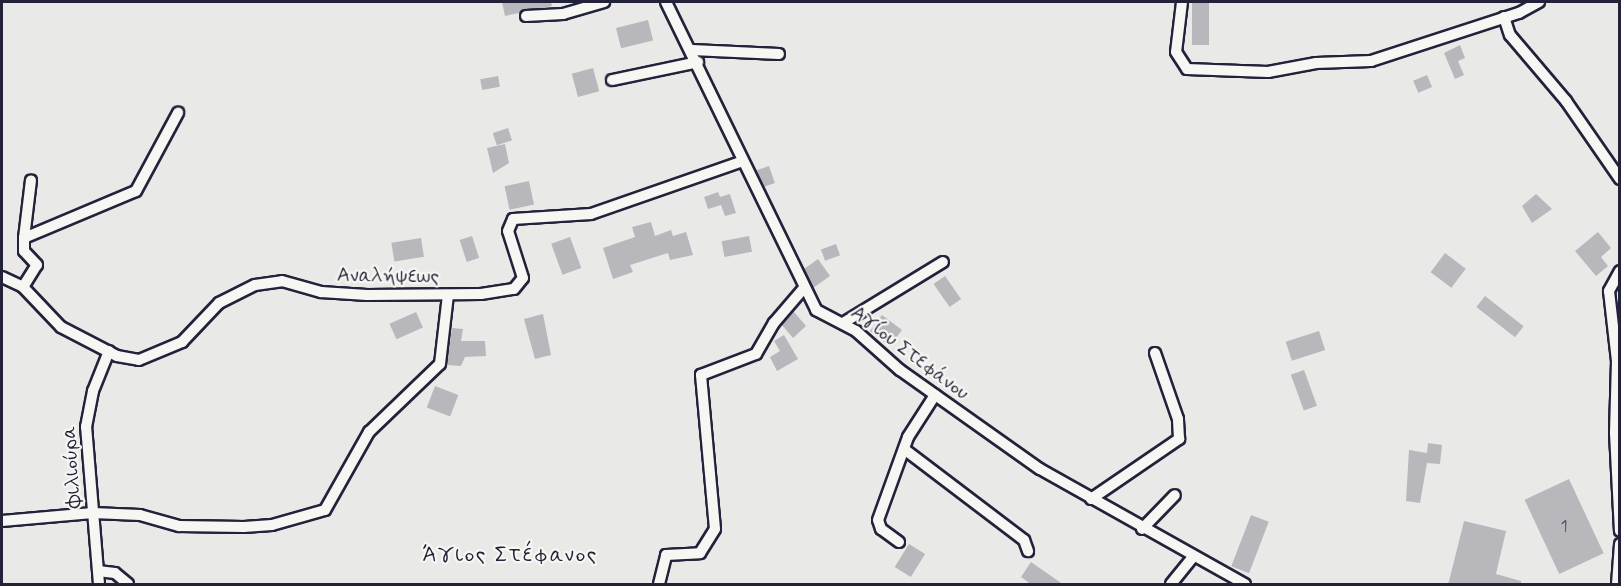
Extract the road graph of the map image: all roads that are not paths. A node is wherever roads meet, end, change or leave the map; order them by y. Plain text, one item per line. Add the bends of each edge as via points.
1 (604, 2) edge
2 (666, 2) edge
3 (1182, 2) edge
4 (1539, 2) edge
5 (526, 16) dead end
6 (1504, 17) junction
7 (692, 50) junction
8 (779, 54) dead end
9 (698, 62) junction
10 (612, 80) dead end
11 (178, 113) dead end
12 (740, 162) junction
13 (1620, 179) edge
14 (31, 180) dead end
15 (24, 238) junction
16 (943, 262) dead end
17 (1620, 270) edge
18 (2, 277) edge
19 (23, 287) junction
20 (804, 288) junction
21 (448, 295) junction
22 (843, 323) junction
23 (109, 351) junction
24 (1155, 353) dead end
25 (935, 395) junction
26 (904, 449) junction
27 (1175, 495) dead end
28 (1091, 499) junction
29 (93, 513) junction
30 (2, 521) edge
31 (1142, 529) junction
32 (1620, 531) edge
33 (899, 542) dead end
34 (1620, 544) edge
35 (1028, 551) dead end
36 (1193, 557) junction
37 (98, 571) junction
38 (99, 585) edge
39 (128, 585) edge
40 (659, 585) edge
41 (1171, 585) edge
42 (1245, 585) edge
43 (1617, 585) edge

1 - 5 street via 563,14
2 - 7 street, Αγίου Στεφάνου
3 - 6 street via 1176,52 1193,72 1268,72 1316,63 1368,62
4 - 6 street
6 - 13 street via 1510,35 1566,101
7 - 8 street
7 - 9 street, Αγίου Στεφάνου
9 - 10 street
9 - 12 street, Αγίου Στεφάνου
11 - 15 street via 136,191
12 - 20 street, Αγίου Στεφάνου
12 - 21 street, Αναλήψεως via 591,214 558,219 516,217 508,231 522,273 521,283 489,293
14 - 15 street
15 - 19 street via 24,251 37,265
16 - 22 street
17 - 32 street via 1609,291 1617,354
18 - 19 street, Αναλήψεως
19 - 23 street, Αναλήψεως via 61,327
20 - 22 street, Αγίου Στεφάνου via 816,310
20 - 40 street via 774,323 756,354 701,375 716,529 700,553 666,555
21 - 23 street, Αναλήψεως via 345,295 289,282 268,283 227,297 189,336 161,353 127,360
21 - 29 street via 440,364 369,432 325,510 272,525 231,528 179,526 140,515
22 - 25 street, Αγίου Στεφάνου
23 - 29 street, Φιλιούρα via 87,411
24 - 28 street via 1178,419 1179,439
25 - 26 street
25 - 28 street, Αγίου Στεφάνου
26 - 33 street via 878,520 881,529
26 - 35 street via 1024,540
27 - 31 street
28 - 31 street, Αγίου Στεφάνου
29 - 30 street
29 - 37 street, Φιλιούρα
31 - 36 street, Αγίου Στεφάνου
34 - 43 street
36 - 41 street
36 - 42 street, Αγίου Στεφάνου
37 - 38 street, Φιλιούρα
37 - 39 street via 115,573

